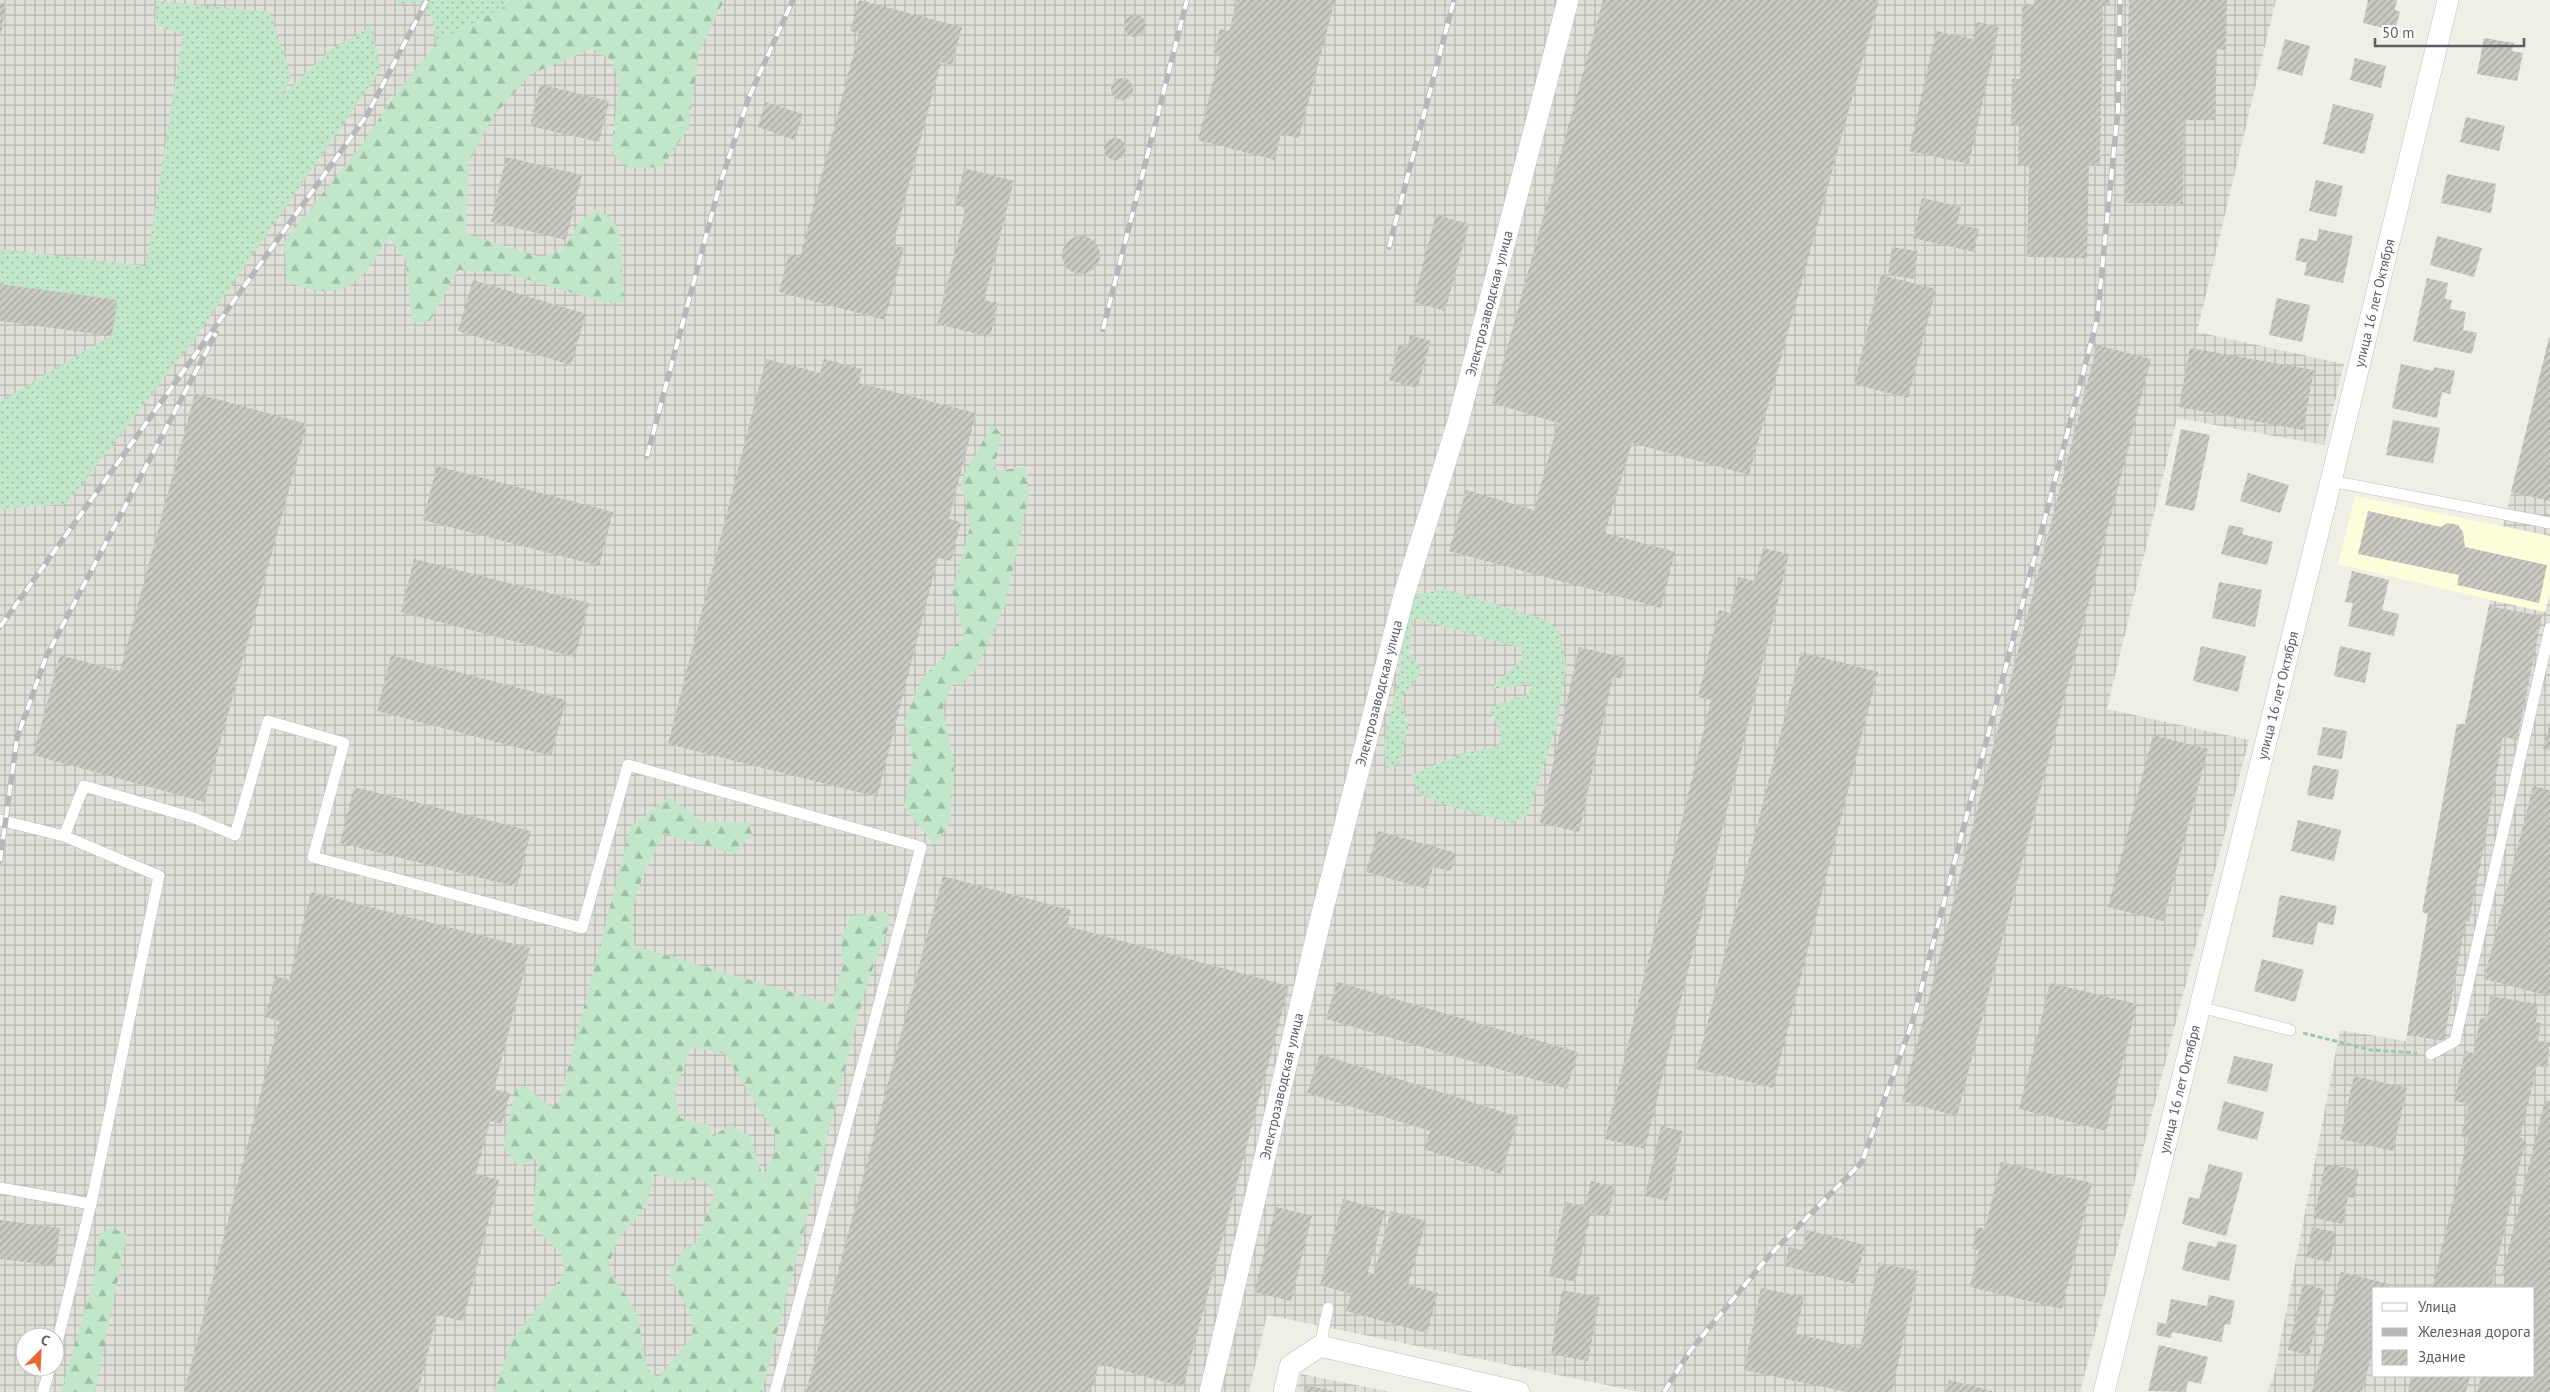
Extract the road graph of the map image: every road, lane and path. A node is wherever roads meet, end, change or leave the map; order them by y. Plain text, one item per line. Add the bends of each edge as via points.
1 (1568, 0) edge
2 (2448, 0) edge
3 (2332, 481) junction
4 (2550, 523) edge
5 (2550, 628) edge
6 (0, 820) edge
7 (64, 836) junction
8 (2200, 1007) junction
9 (2290, 1030) joint
10 (2431, 1054) joint
11 (0, 1188) edge
12 (91, 1204) junction
13 (1328, 1308) dead end
14 (61, 1327) edge
15 (1320, 1346) junction
16 (47, 1377) edge
17 (43, 1392) edge
18 (775, 1392) edge
19 (1210, 1392) edge
20 (1284, 1392) edge
21 (1519, 1392) edge
22 (2104, 1392) edge

1 - 19 street, Электрозаводская улица via 1458,422 1404,595 1320,921
2 - 3 street, улица 16 лет Октября
3 - 4 lane
3 - 8 street, улица 16 лет Октября
5 - 10 lane via 2455,1041
6 - 7 lane
7 - 12 lane via 159,876
7 - 18 lane via 84,786 194,818 235,835 268,721 344,743 313,857 582,928 628,765 922,847
8 - 9 lane
8 - 22 street, улица 16 лет Октября
9 - 10 path via 2371,1050
11 - 12 lane
12 - 14 lane
13 - 15 lane
15 - 20 street via 1290,1366
15 - 21 street
16 - 17 lane

